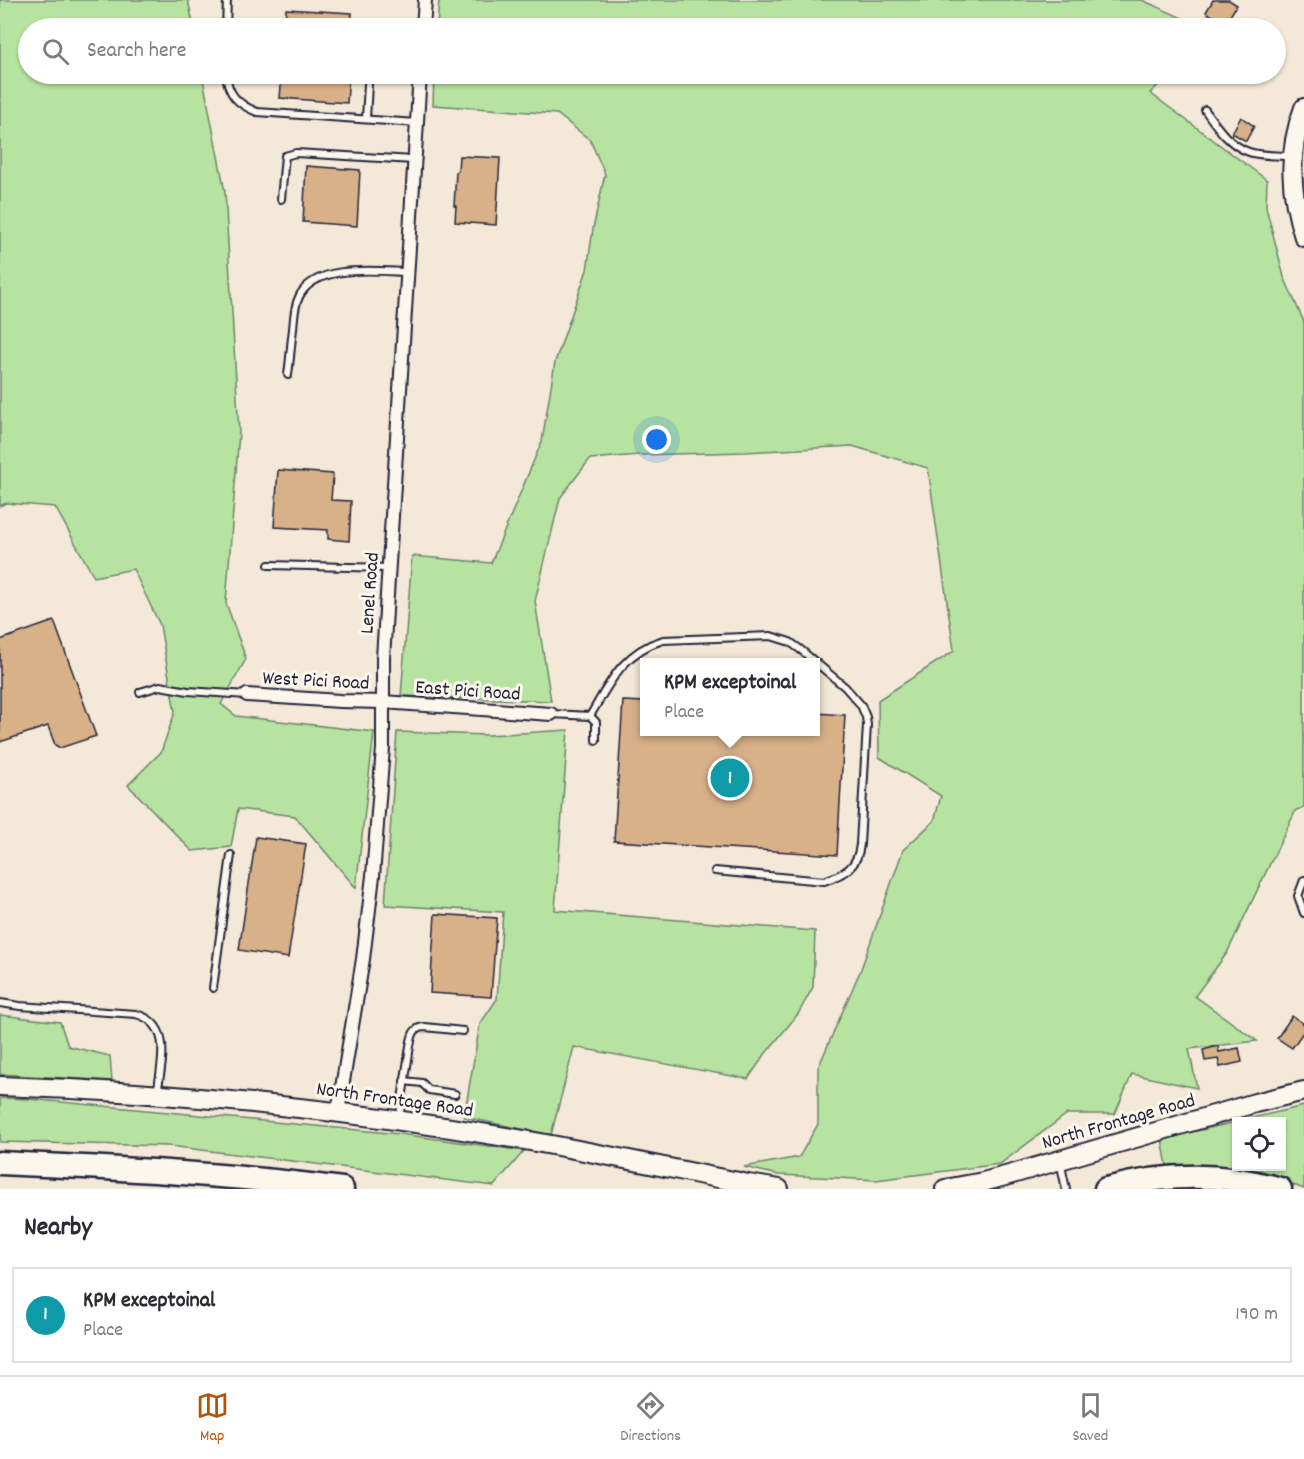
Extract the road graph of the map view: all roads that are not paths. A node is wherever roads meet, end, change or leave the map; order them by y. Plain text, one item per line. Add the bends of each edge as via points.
1 (227, 0) edge
2 (425, 0) edge
3 (226, 18) edge
4 (424, 18) edge
5 (228, 84) edge
6 (368, 84) dead end
7 (419, 84) edge
8 (1304, 108) edge
9 (1205, 110) dead end
10 (366, 119) junction
11 (417, 123) junction
12 (1297, 148) edge
13 (415, 160) junction
14 (281, 199) dead end
15 (1304, 237) edge
16 (407, 272) junction
17 (288, 375) dead end
18 (269, 565) dead end
19 (389, 568) junction
20 (810, 658) edge
21 (820, 667) edge
22 (140, 692) dead end
23 (247, 695) joint
24 (383, 702) junction
25 (551, 714) joint
26 (590, 716) junction
27 (596, 740) dead end
28 (231, 855) dead end
29 (715, 871) dead end
30 (1304, 880) edge
31 (1304, 913) edge
32 (213, 988) dead end
33 (0, 1003) edge
34 (463, 1031) dead end
35 (404, 1082) junction
36 (0, 1086) edge
37 (1304, 1090) edge
38 (157, 1094) junction
39 (455, 1094) dead end
40 (338, 1112) junction
41 (399, 1121) junction
42 (1060, 1161) junction
43 (0, 1163) edge
44 (342, 1189) edge
45 (779, 1189) edge
46 (945, 1189) edge
47 (1066, 1189) edge
48 (1106, 1189) edge
49 (1280, 1189) edge

1 - 3 lane
2 - 4 street
5 - 10 lane via 229,91 242,104 257,112
6 - 10 lane
7 - 11 street, Lenel Road
8 - 12 main road
9 - 12 lane via 1232,143 1250,153
10 - 11 lane
11 - 13 street, Lenel Road
12 - 15 main road via 1292,172 1294,200
13 - 14 lane via 296,153 285,156
13 - 16 street, Lenel Road
16 - 17 lane via 346,271 312,282 300,294 295,307
16 - 19 street, Lenel Road
18 - 19 lane
19 - 24 street, Lenel Road
20 - 26 lane via 790,642 771,636 663,640 638,651 626,662
21 - 29 lane via 856,698 867,725 859,854 852,867 824,881
22 - 23 lane via 160,686 188,692
23 - 24 street, West Pici Road
24 - 25 street, East Pici Road
24 - 40 street, Lenel Road via 373,876
25 - 26 lane
26 - 27 lane via 596,723
28 - 32 lane
30 - 31 lane via 1298,896
33 - 38 lane via 136,1014 148,1019 157,1028 163,1046
34 - 35 lane via 415,1029
35 - 39 lane via 422,1083 429,1090
35 - 41 lane
36 - 38 main road, North Frontage Road
37 - 42 main road, North Frontage Road
38 - 40 main road, North Frontage Road
40 - 41 main road, North Frontage Road
41 - 45 main road, North Frontage Road via 526,1140
42 - 46 main road, North Frontage Road
42 - 47 lane
43 - 44 highway via 236,1176
48 - 49 highway via 1143,1180 1209,1176 1243,1179

